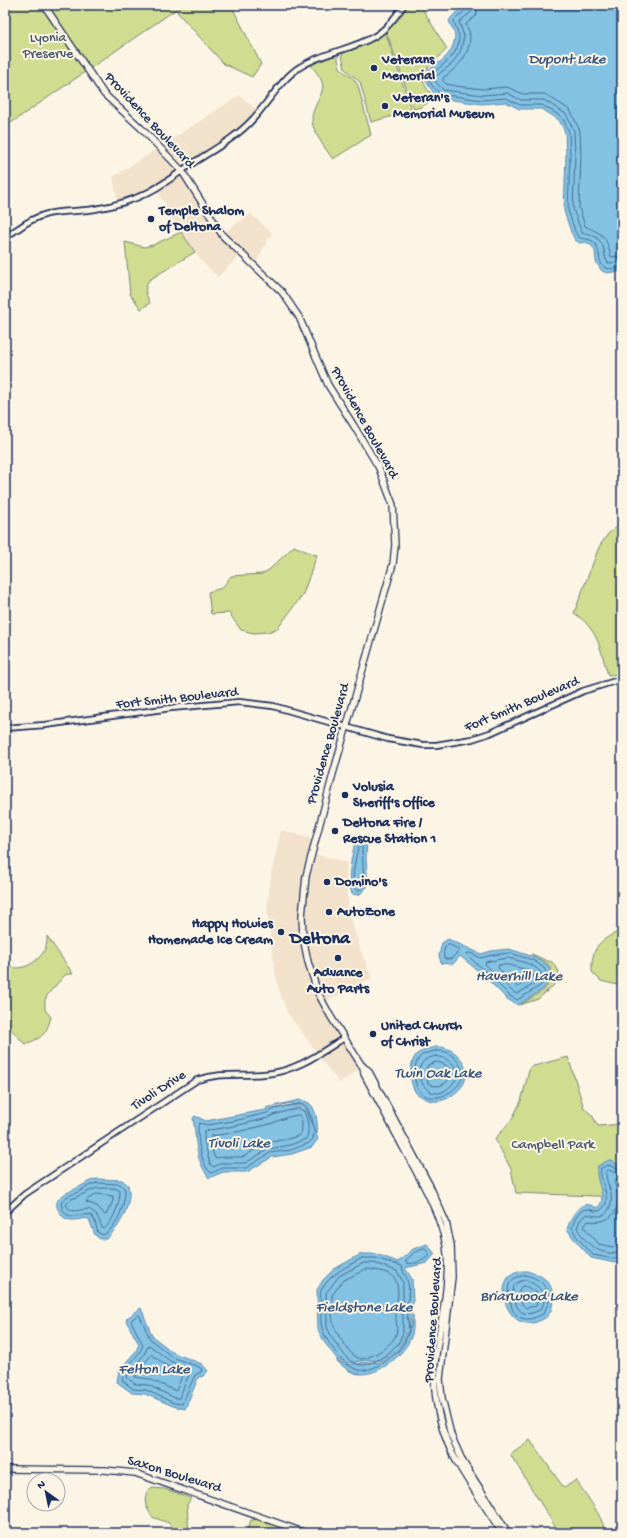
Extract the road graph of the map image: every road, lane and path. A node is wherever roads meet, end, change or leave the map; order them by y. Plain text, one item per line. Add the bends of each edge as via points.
1 (44, 5) edge
2 (404, 5) edge
3 (182, 171) junction
4 (5, 239) edge
5 (622, 679) edge
6 (347, 727) junction
7 (5, 728) edge
8 (344, 1038) junction
9 (362, 1066) junction
10 (5, 1212) edge
11 (5, 1468) edge
12 (306, 1533) edge
13 (502, 1533) edge
14 (508, 1533) edge

1 - 3 main road, Providence Boulevard via 104,94
2 - 3 street via 388,26 376,36 298,67 253,119 231,138
3 - 4 street via 150,192 121,204 44,215
3 - 6 main road, Providence Boulevard via 223,236 282,292 299,317 328,385 379,468 393,505 393,564
5 - 6 street, Fort Smith Boulevard via 583,691 490,733 453,744 415,744
6 - 7 street, Fort Smith Boulevard via 273,706 239,702
6 - 8 main road, Providence Boulevard via 306,876 302,916 303,937 312,979
8 - 9 main road, Providence Boulevard
8 - 10 street, Tivoli Drive via 291,1069 264,1074 225,1074 197,1080 25,1194
9 - 13 main road, Providence Boulevard via 425,1188 441,1225 446,1247 447,1278 435,1364 436,1400 446,1437 458,1464
9 - 14 main road, Providence Boulevard via 368,1070 430,1186 446,1222 451,1246 452,1276 440,1379 442,1398 451,1435 463,1462
11 - 12 main road, Saxon Boulevard via 68,1468 135,1473

